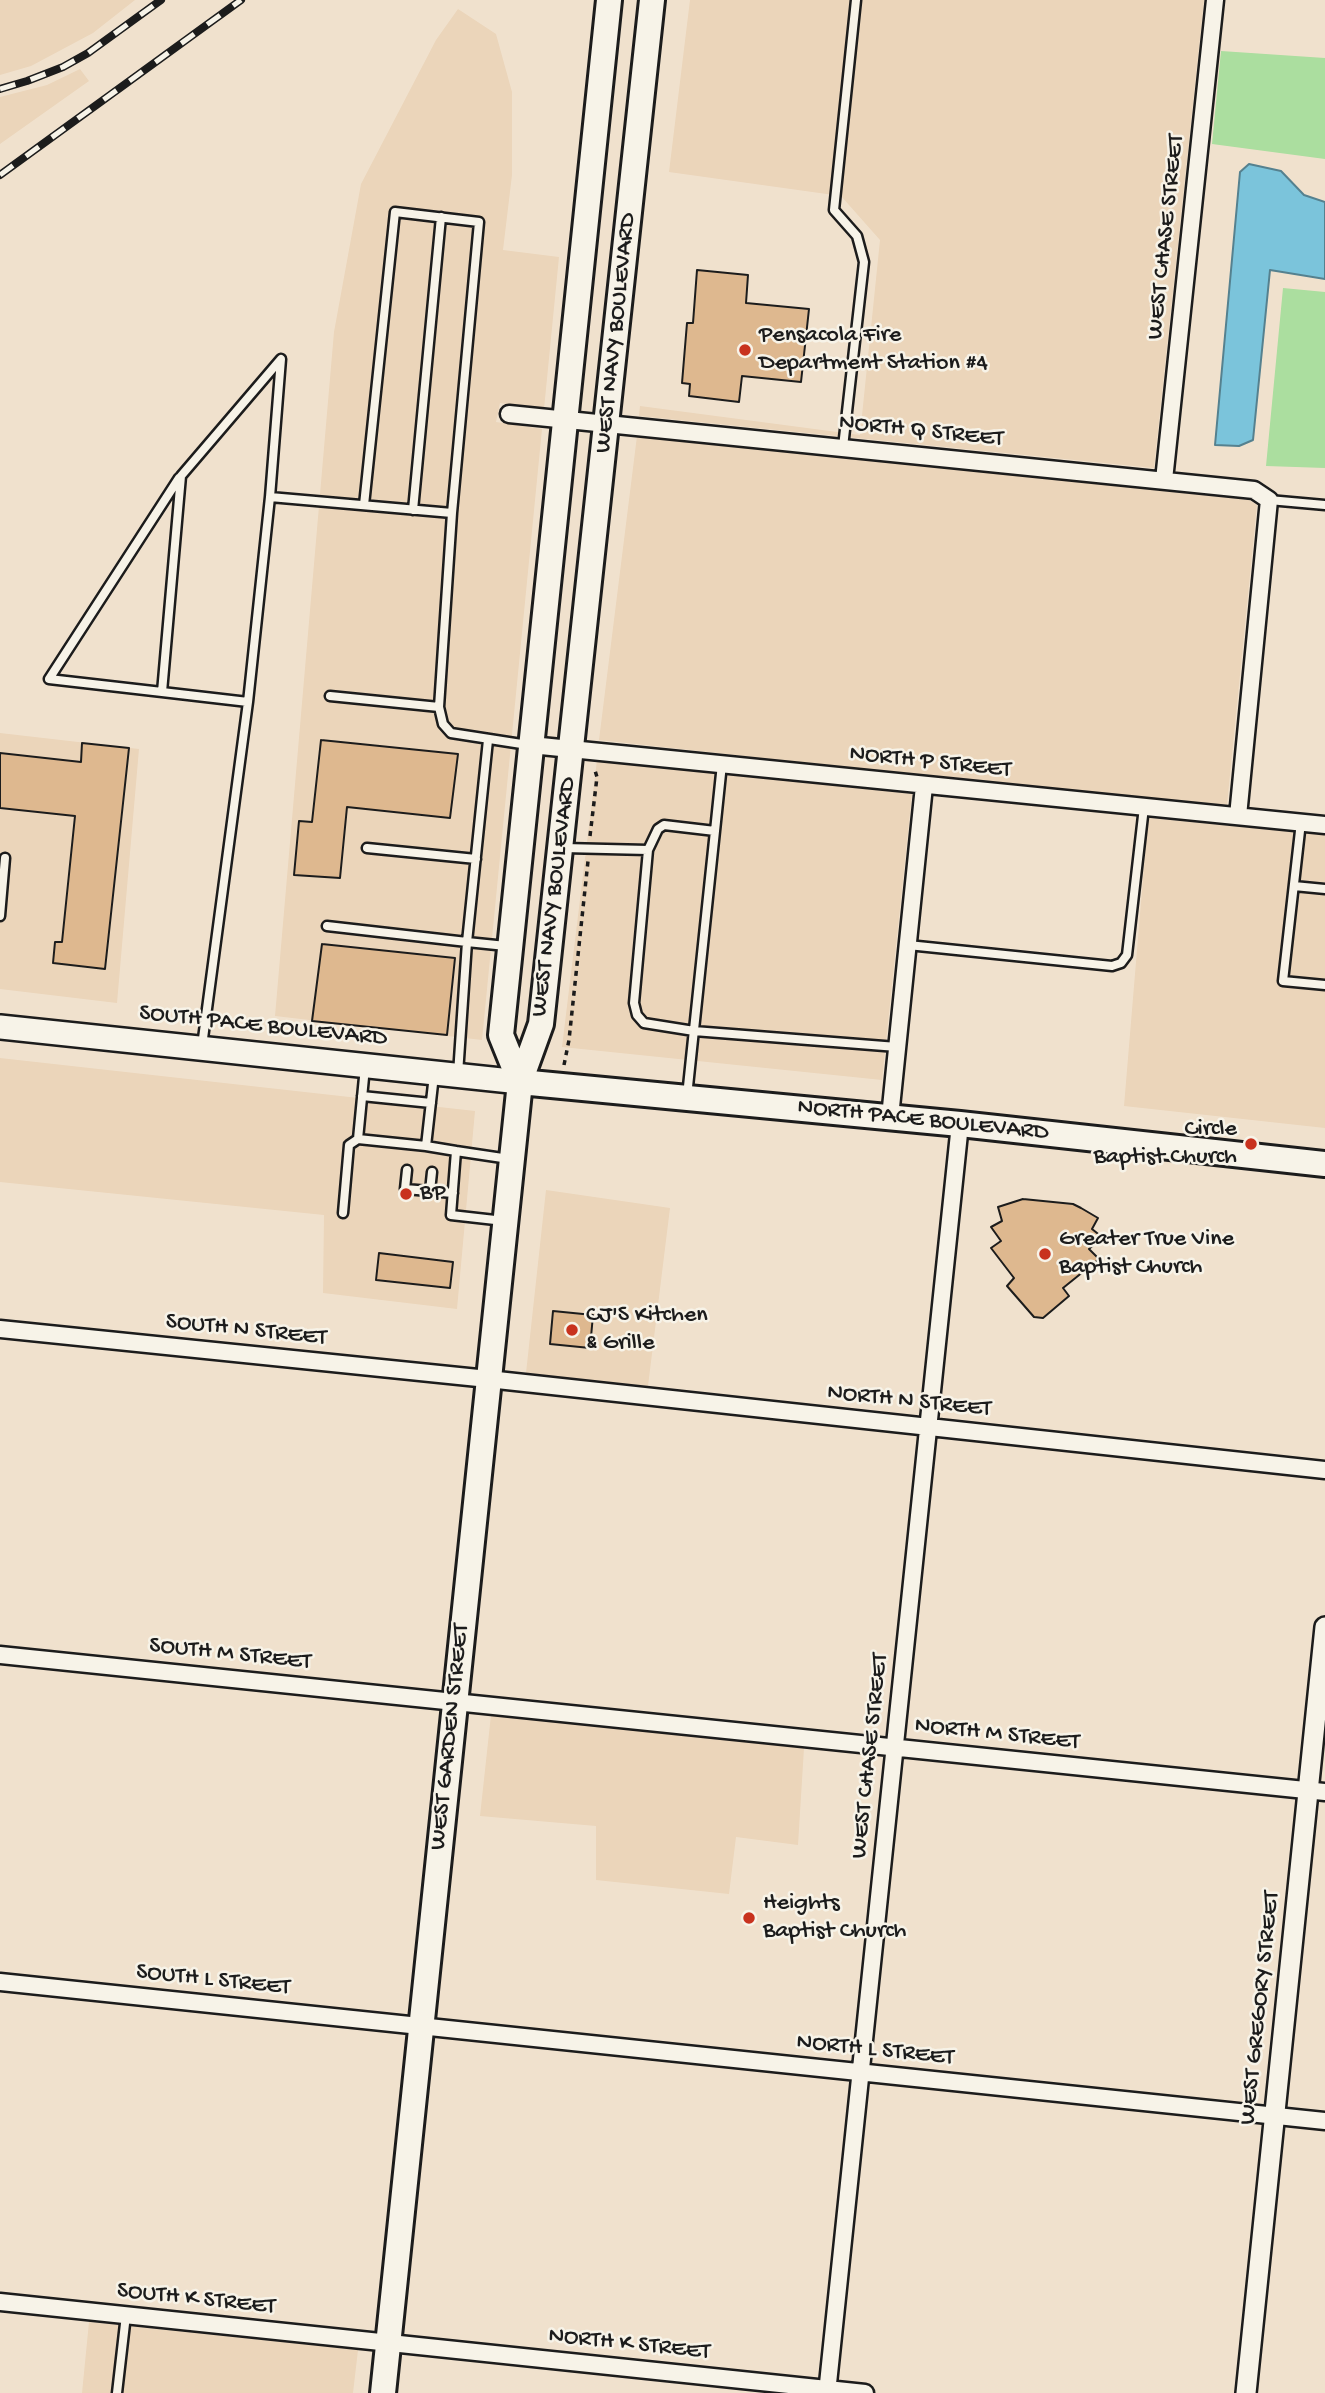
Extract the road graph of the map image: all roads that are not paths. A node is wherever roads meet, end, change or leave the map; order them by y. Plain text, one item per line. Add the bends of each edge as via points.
1 (609, 0) edge
2 (652, 0) edge
3 (856, 0) edge
4 (1215, 0) edge
5 (440, 218) junction
6 (509, 414) dead end
7 (564, 421) junction
8 (607, 424) junction
9 (843, 447) junction
10 (181, 476) junction
11 (1164, 480) junction
12 (270, 497) junction
13 (1269, 500) junction
14 (364, 505) junction
15 (1325, 505) edge
16 (413, 510) junction
17 (452, 513) junction
18 (162, 691) junction
19 (330, 696) dead end
20 (248, 702) junction
21 (439, 708) junction
22 (488, 740) junction
23 (531, 745) junction
24 (572, 748) junction
25 (722, 764) junction
26 (924, 786) junction
27 (1144, 807) junction
28 (1238, 816) junction
29 (1301, 822) junction
30 (1325, 824) edge
31 (715, 831) junction
32 (367, 848) dead end
33 (561, 848) junction
34 (648, 850) junction
35 (5, 858) dead end
36 (476, 859) junction
37 (1294, 886) junction
38 (1325, 889) edge
39 (0, 916) edge
40 (327, 926) dead end
41 (467, 942) junction
42 (908, 945) junction
43 (510, 947) junction
44 (1323, 985) edge
45 (0, 1027) edge
46 (694, 1031) junction
47 (897, 1047) junction
48 (202, 1048) junction
49 (365, 1064) junction
50 (434, 1071) junction
51 (457, 1074) junction
52 (520, 1082) junction
53 (362, 1096) junction
54 (687, 1098) junction
55 (431, 1104) junction
56 (890, 1117) junction
57 (960, 1124) junction
58 (358, 1139) junction
59 (431, 1149) junction
60 (456, 1151) junction
61 (512, 1159) junction
62 (1325, 1164) edge
63 (407, 1170) dead end
64 (432, 1172) dead end
65 (430, 1191) junction
66 (453, 1193) junction
67 (343, 1213) dead end
68 (505, 1221) junction
69 (0, 1329) edge
70 (488, 1379) junction
71 (928, 1427) junction
72 (1325, 1470) edge
73 (1325, 1627) edge
74 (0, 1655) edge
75 (455, 1701) junction
76 (895, 1748) junction
77 (1317, 1791) edge
78 (0, 1982) edge
79 (421, 2026) junction
80 (861, 2073) junction
81 (1275, 2116) junction
82 (1325, 2121) edge
83 (0, 2302) edge
84 (126, 2315) junction
85 (388, 2343) junction
86 (827, 2391) edge
87 (117, 2393) edge
88 (383, 2393) edge
89 (865, 2393) edge
90 (1246, 2393) edge

1 - 7 main road, WEST NAVY BOULEVARD
2 - 8 main road, WEST NAVY BOULEVARD
3 - 9 lane via 834,210 857,236 864,262
4 - 11 street, WEST CHASE STREET
5 - 14 lane via 395,212
5 - 16 lane
5 - 17 lane via 479,222
6 - 7 street, NORTH Q STREET
7 - 8 street, NORTH Q STREET
7 - 23 main road, WEST NAVY BOULEVARD
8 - 9 street, NORTH Q STREET
8 - 24 main road, WEST NAVY BOULEVARD
9 - 11 street, NORTH Q STREET
10 - 12 lane via 281,359
10 - 18 lane
10 - 18 lane via 49,679
11 - 13 street, NORTH Q STREET via 1254,490
12 - 14 lane
12 - 20 lane
13 - 15 lane
13 - 28 street
14 - 16 lane
16 - 17 lane
17 - 21 lane
18 - 20 lane
19 - 21 lane
20 - 48 lane
21 - 22 lane via 451,733
22 - 23 lane
22 - 36 lane
23 - 24 street, NORTH P STREET
23 - 43 main road, WEST NAVY BOULEVARD
24 - 25 street, NORTH P STREET
24 - 33 main road, WEST NAVY BOULEVARD
25 - 26 street, NORTH P STREET
25 - 31 lane
26 - 27 street, NORTH P STREET
26 - 42 street
27 - 28 street, NORTH P STREET
27 - 42 lane via 1127,955 1121,963 1112,966
28 - 29 street, NORTH P STREET
29 - 30 street, NORTH P STREET
29 - 37 lane
31 - 34 lane via 664,825
31 - 46 lane
32 - 36 lane
33 - 34 lane
33 - 52 main road, WEST NAVY BOULEVARD via 541,1024
34 - 46 lane via 634,1003 637,1016 644,1023
35 - 39 lane
36 - 41 lane
37 - 38 lane
37 - 44 lane via 1283,981
40 - 41 lane
41 - 43 lane
41 - 51 lane
42 - 47 street
43 - 52 main road, WEST NAVY BOULEVARD via 501,1035
45 - 48 main road, SOUTH PACE BOULEVARD
46 - 47 lane
46 - 54 lane
47 - 56 street
48 - 49 main road, SOUTH PACE BOULEVARD
49 - 50 main road, SOUTH PACE BOULEVARD
49 - 53 lane
50 - 51 main road, SOUTH PACE BOULEVARD
50 - 55 lane
51 - 52 main road, SOUTH PACE BOULEVARD
52 - 54 main road, NORTH PACE BOULEVARD
52 - 61 main road, WEST GARDEN STREET
53 - 55 lane
53 - 58 lane
54 - 56 main road, NORTH PACE BOULEVARD
55 - 59 lane
56 - 57 main road, NORTH PACE BOULEVARD
57 - 62 main road, NORTH PACE BOULEVARD
57 - 71 street, WEST CHASE STREET
58 - 59 lane
58 - 67 lane via 349,1145
59 - 60 lane
60 - 61 lane
60 - 66 lane
61 - 68 main road, WEST GARDEN STREET
63 - 65 lane via 405,1189
64 - 65 lane
65 - 66 lane
66 - 68 lane via 452,1215
68 - 70 main road, WEST GARDEN STREET
69 - 70 street, SOUTH N STREET
70 - 71 street, NORTH N STREET
70 - 75 main road, WEST GARDEN STREET
71 - 72 street, NORTH N STREET
71 - 76 street, WEST CHASE STREET
73 - 77 street, WEST GREGORY STREET
74 - 75 street, SOUTH M STREET
75 - 76 street, NORTH M STREET
75 - 79 main road, WEST GARDEN STREET
76 - 77 street, NORTH M STREET
76 - 80 street, WEST CHASE STREET
77 - 81 street, WEST GREGORY STREET
78 - 79 street, SOUTH L STREET
79 - 80 street, NORTH L STREET
79 - 85 main road, WEST GARDEN STREET
80 - 81 street, NORTH L STREET
80 - 86 street, WEST CHASE STREET
81 - 82 street, NORTH L STREET
81 - 90 street, WEST GREGORY STREET
83 - 84 street, SOUTH K STREET
84 - 85 street, SOUTH K STREET
84 - 87 lane
85 - 86 street, NORTH K STREET
85 - 88 main road, WEST GARDEN STREET
86 - 89 street, NORTH K STREET

